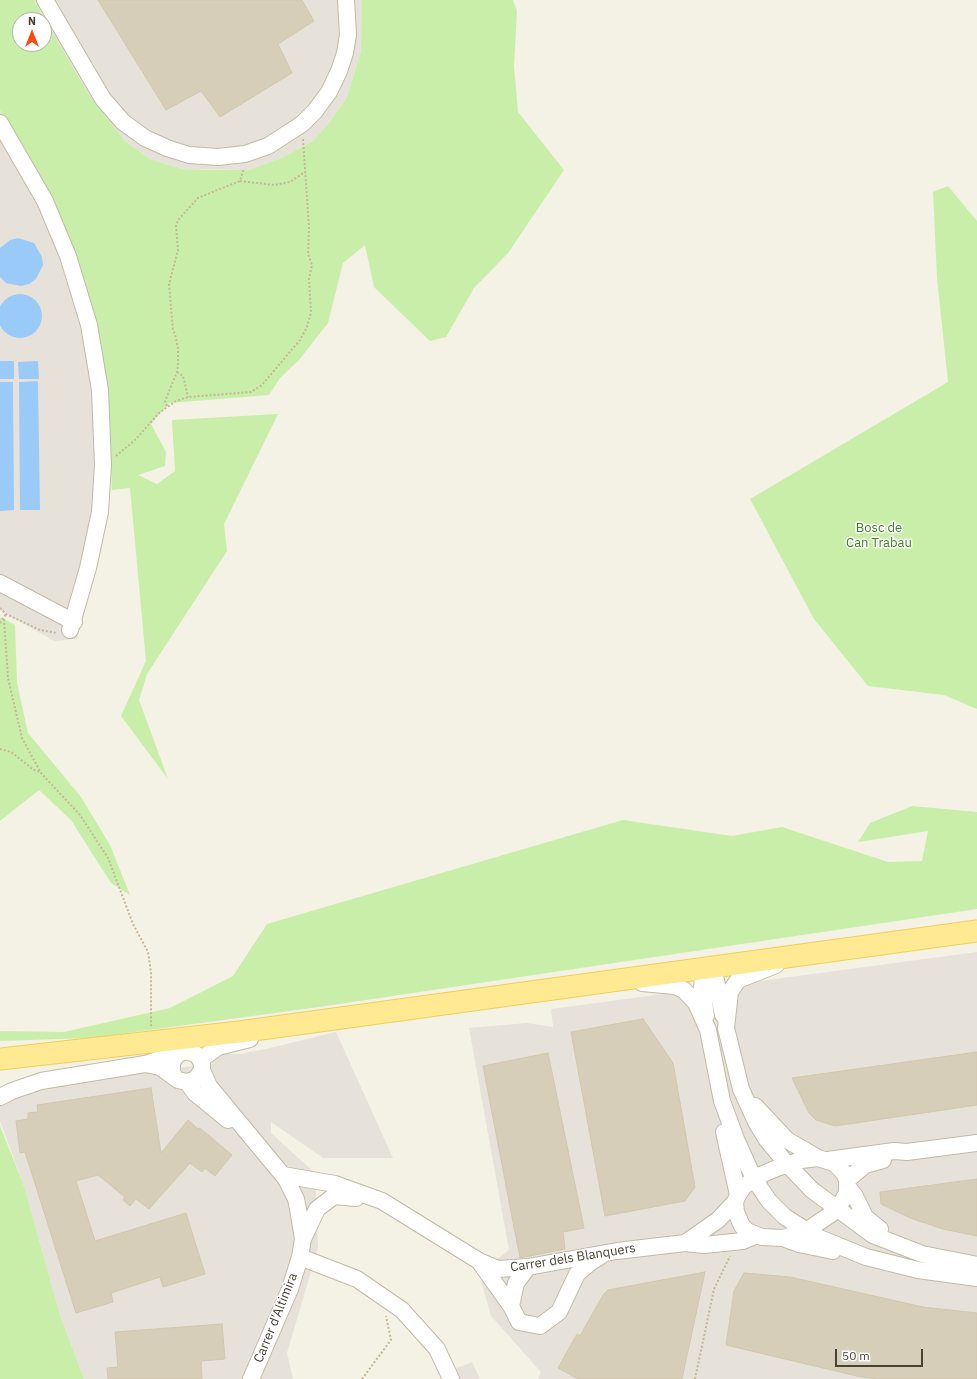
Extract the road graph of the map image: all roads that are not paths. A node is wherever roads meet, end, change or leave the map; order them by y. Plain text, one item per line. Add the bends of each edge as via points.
1 (45, 0) edge
2 (346, 0) edge
3 (0, 123) edge
4 (0, 583) edge
5 (977, 931) edge
6 (812, 953) junction
7 (708, 967) junction
8 (600, 982) junction
9 (342, 1018) junction
10 (726, 1028) junction
11 (708, 1030) junction
12 (182, 1052) junction
13 (0, 1059) edge
14 (145, 1064) junction
15 (201, 1065) junction
16 (180, 1079) junction
17 (741, 1090) junction
18 (0, 1097) edge
19 (722, 1101) junction
20 (977, 1143) edge
21 (263, 1150) junction
22 (907, 1152) junction
23 (823, 1159) junction
24 (787, 1164) junction
25 (283, 1174) junction
26 (754, 1179) junction
27 (848, 1183) junction
28 (334, 1190) junction
29 (296, 1199) junction
30 (737, 1199) junction
31 (837, 1210) junction
32 (806, 1231) junction
33 (756, 1235) junction
34 (783, 1238) junction
35 (303, 1239) junction
36 (685, 1243) junction
37 (892, 1244) junction
38 (850, 1251) junction
39 (610, 1252) junction
40 (300, 1257) junction
41 (479, 1261) junction
42 (977, 1265) edge
43 (528, 1267) junction
44 (977, 1278) edge
45 (511, 1306) junction
46 (451, 1378) edge
47 (251, 1379) edge

1 - 2 street via 104,99 123,122 145,138 167,148 189,155 218,158 245,154 268,146 302,124 315,111 329,92 345,53 348,35
3 - 4 street via 45,201 66,250 82,301 100,390 103,465 100,512 72,626
5 - 6 main road
6 - 7 main road
6 - 10 street via 738,980 730,992
7 - 8 main road
7 - 10 street via 716,980
7 - 11 street via 703,977 702,988
8 - 9 main road
8 - 11 street via 675,986 684,990 696,1003
9 - 13 main road
9 - 15 street via 218,1047
10 - 17 street
11 - 19 street
12 - 14 street
12 - 15 street via 192,1053
12 - 16 street via 172,1062 171,1067
14 - 16 street via 160,1067
14 - 18 street via 41,1082
15 - 16 street via 196,1079
15 - 21 street, Carrer d'Altimira via 209,1086
16 - 21 street, Carrer d'Altimira
17 - 23 street via 780,1134 794,1145
17 - 24 street via 767,1140
19 - 26 street
19 - 30 street via 722,1123
20 - 22 street
21 - 25 street, Carrer d'Altimira
22 - 23 street, Carrer dels Blanquers via 894,1150
22 - 27 street via 896,1158 865,1165
23 - 24 street, Carrer dels Blanquers
23 - 27 street via 839,1167
24 - 26 street, Carrer dels Blanquers
24 - 31 street via 812,1190
25 - 28 street, Carrer dels Blanquers
25 - 29 street, Carrer d'Altimira
26 - 30 street, Carrer dels Blanquers via 744,1186
26 - 32 street via 776,1208
27 - 31 street via 846,1197
27 - 37 street via 865,1217 886,1234
28 - 29 street via 306,1190
28 - 35 street via 317,1209
28 - 41 street, Carrer dels Blanquers via 382,1201
29 - 35 street, Carrer d'Altimira
30 - 33 street via 736,1212 742,1226
30 - 36 street, Carrer dels Blanquers via 718,1220
31 - 32 street
31 - 37 street via 868,1232
32 - 34 street
32 - 38 street
33 - 34 street via 770,1239
33 - 36 street, Carrer dels Blanquers via 736,1242 704,1245
34 - 38 street via 826,1250
35 - 40 street, Carrer d'Altimira
36 - 39 street, Carrer dels Blanquers
37 - 42 street via 922,1254
38 - 44 street via 918,1270
39 - 43 street, Carrer dels Blanquers
39 - 45 street via 591,1262 577,1274 559,1312 540,1326 519,1322
40 - 46 street, Carrer d'Altimira via 357,1279 402,1310 437,1349
40 - 47 street, Carrer d'Altimira via 290,1289
41 - 43 street, Carrer dels Blanquers via 498,1269
41 - 45 street
43 - 45 street via 516,1283

